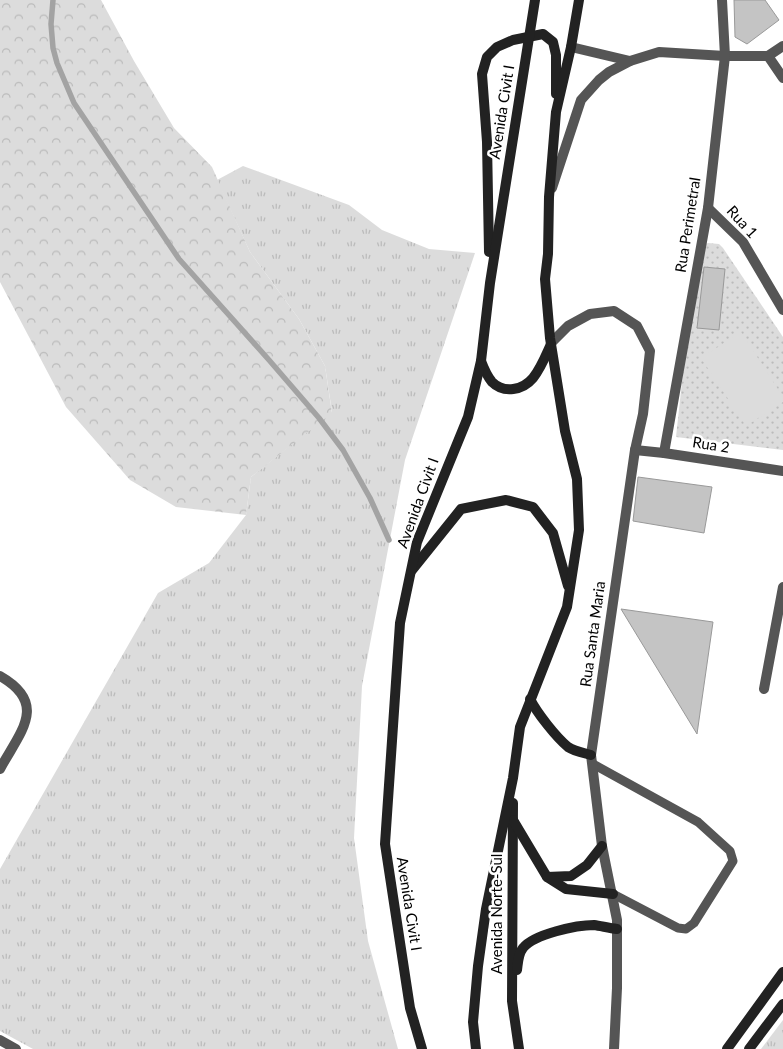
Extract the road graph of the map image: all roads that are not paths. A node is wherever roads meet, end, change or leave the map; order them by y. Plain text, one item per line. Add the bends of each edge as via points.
1 (535, 0) edge
2 (579, 0) edge
3 (722, 0) edge
4 (530, 37) junction
5 (783, 46) edge
6 (571, 47) junction
7 (725, 56) junction
8 (768, 56) junction
9 (630, 61) junction
10 (783, 78) edge
11 (556, 112) junction
12 (549, 197) junction
13 (708, 208) junction
14 (490, 283) junction
15 (783, 310) edge
16 (551, 343) junction
17 (481, 362) junction
18 (635, 450) junction
19 (664, 453) junction
20 (783, 471) edge
21 (410, 573) junction
22 (783, 587) edge
23 (569, 591) junction
24 (0, 676) edge
25 (764, 689) dead end
26 (530, 699) junction
27 (592, 759) junction
28 (0, 769) edge
29 (513, 778) junction
30 (513, 820) junction
31 (602, 846) junction
32 (547, 877) junction
33 (613, 894) junction
34 (617, 929) junction
35 (783, 972) edge
36 (512, 1001) junction
37 (783, 1004) edge
38 (0, 1040) edge
39 (16, 1049) edge
40 (422, 1049) edge
41 (476, 1049) edge
42 (519, 1049) edge
43 (614, 1049) edge
44 (727, 1049) edge
45 (749, 1049) edge

1 - 4 main road, Avenida Civit I
2 - 6 main road
3 - 7 street, Rua Perimetral
4 - 11 main road via 543,34 553,42
4 - 14 main road, Avenida Civit I
4 - 14 main road via 497,47 487,57 482,74
5 - 8 street
6 - 9 street
6 - 11 main road
7 - 8 street
7 - 9 street via 659,52
7 - 13 street, Rua Perimetral
8 - 10 street
9 - 12 street via 599,80 582,100
11 - 12 main road
12 - 16 main road via 545,279
13 - 15 street, Rua 1 via 743,242
13 - 19 street, Rua Perimetral
14 - 17 main road, Avenida Civit I
16 - 17 main road via 533,379 514,390 493,383
16 - 18 street, Rua Santa Maria via 568,326 590,314 614,311 637,326 650,351 643,414
16 - 23 main road via 577,479 579,530
17 - 21 main road, Avenida Civit I via 468,417 417,542
18 - 19 street, Rua 2
18 - 27 street, Rua Santa Maria
19 - 20 street, Rua 2
21 - 23 main road via 461,509 506,500 533,506 553,533
21 - 40 main road, Avenida Civit I via 400,623 384,844 410,1008
22 - 25 street
23 - 26 main road via 567,607
24 - 28 street via 22,692 28,709 26,720
26 - 27 main road via 569,748
26 - 29 main road via 520,726
27 - 31 street, Rua Santa Maria
27 - 33 lane via 698,822 730,851 733,861 694,923 686,928 678,928
29 - 30 main road, Avenida Norte-Sul
29 - 41 main road via 486,909 478,966 473,1022
30 - 32 main road
30 - 36 main road, Avenida Norte-Sul
31 - 32 main road via 587,865 571,876
31 - 33 street, Rua Santa Maria
32 - 33 main road via 566,889
33 - 34 street, Rua Santa Maria
34 - 36 main road via 593,925 529,941 521,949
34 - 43 street, Rua Santa Maria
35 - 44 main road
36 - 42 main road, Avenida Norte-Sul
37 - 45 main road
38 - 39 street

